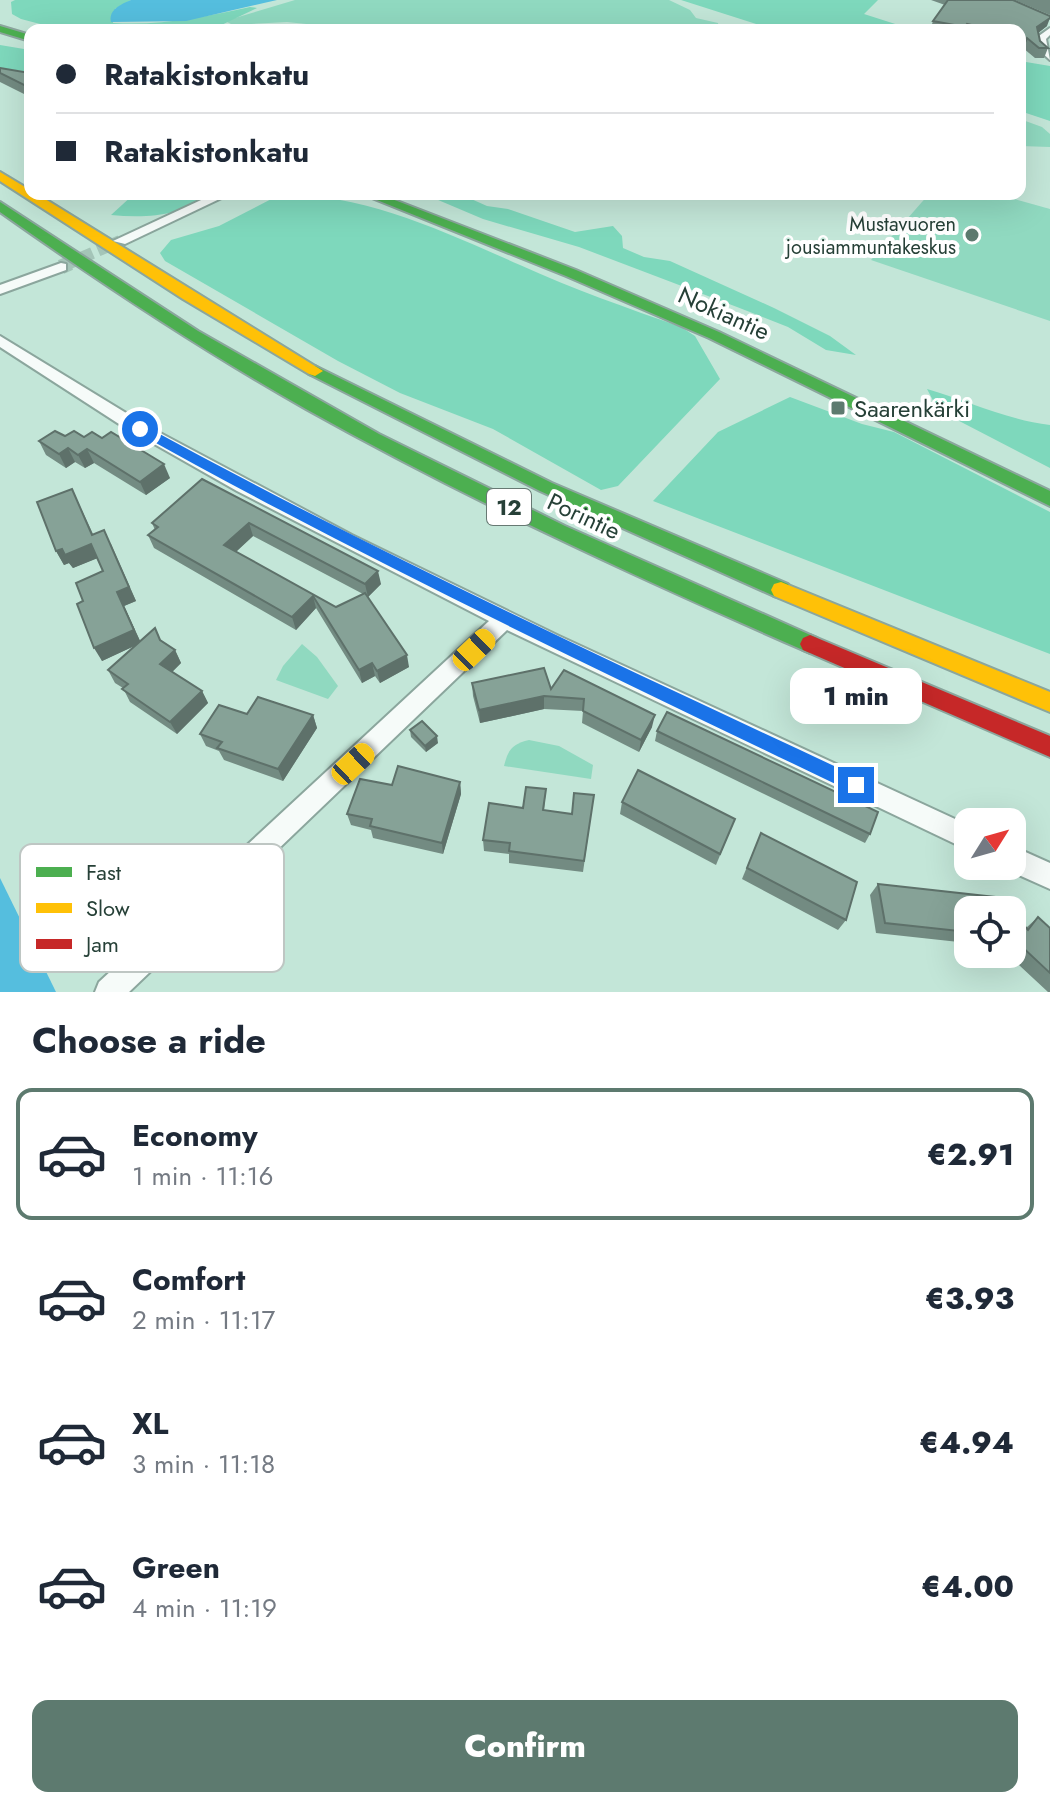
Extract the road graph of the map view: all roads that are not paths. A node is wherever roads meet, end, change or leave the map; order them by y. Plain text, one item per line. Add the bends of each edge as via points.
1 (0, 31) edge
2 (1050, 31) edge
3 (24, 38) edge
4 (1050, 57) edge
5 (0, 176) edge
6 (24, 192) edge
7 (37, 200) edge
8 (211, 200) edge
9 (383, 200) edge
10 (0, 206) edge
11 (120, 241) tunnel mouth
12 (61, 267) tunnel mouth
13 (0, 290) edge
14 (0, 340) edge
15 (1050, 499) edge
16 (505, 619) junction
17 (1050, 702) edge
18 (1050, 747) edge
19 (954, 831) edge
20 (266, 844) edge
21 (1026, 865) edge
22 (1050, 876) edge
23 (130, 972) edge
24 (109, 992) edge

1 - 3 main road
2 - 4 street via 1041,38
5 - 6 main road, Porintie / 12
7 - 17 main road, Porintie / 12 via 224,321 408,420 630,525
8 - 11 street
9 - 15 main road, Nokiantie via 692,324
10 - 18 main road, Porintie / 12 via 193,335 407,456 607,554
12 - 13 street
14 - 16 street via 153,436
16 - 19 street
16 - 20 street
21 - 22 street
23 - 24 street

